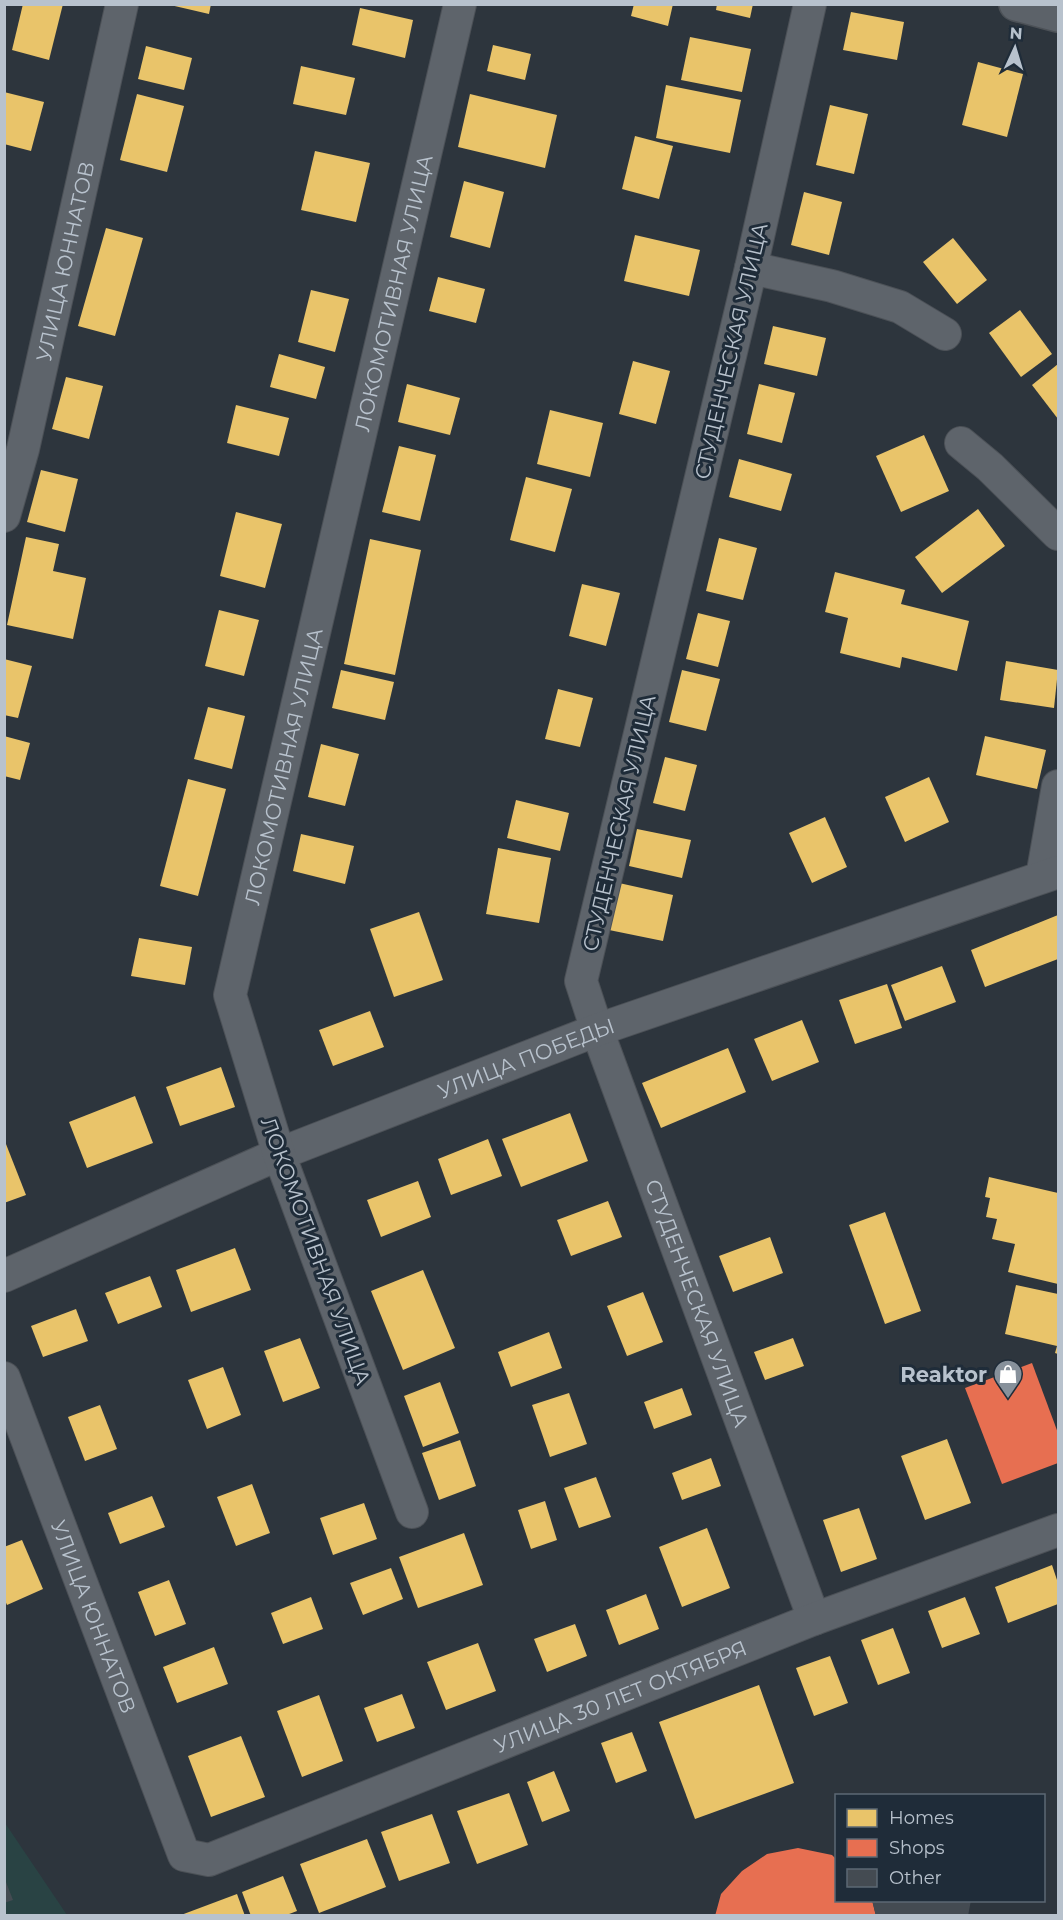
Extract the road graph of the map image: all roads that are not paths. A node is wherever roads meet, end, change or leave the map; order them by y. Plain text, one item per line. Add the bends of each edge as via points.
1 (122, 4) edge
2 (460, 4) edge
3 (810, 4) edge
4 (1016, 4) edge
5 (1059, 15) edge
6 (751, 268) junction
7 (945, 334) dead end
8 (961, 443) dead end
9 (14, 446) edge
10 (4, 516) edge
11 (1059, 534) edge
12 (1059, 786) edge
13 (1050, 874) edge
14 (597, 1030) junction
15 (279, 1154) junction
16 (4, 1276) edge
17 (4, 1378) edge
18 (412, 1512) dead end
19 (1059, 1530) edge
20 (814, 1619) junction
21 (184, 1855) joint

1 - 9 street, УЛИЦА ЮННАТОВ
2 - 15 street, ЛОКОМОТИВНАЯ УЛИЦА via 230,996
3 - 6 street, СТУДЕНЧЕСКАЯ УЛИЦА
4 - 5 street
6 - 7 street via 900,306
6 - 14 street, СТУДЕНЧЕСКАЯ УЛИЦА via 581,981
8 - 11 street
9 - 10 street, УЛИЦА ЮННАТОВ
12 - 13 street
13 - 14 street, УЛИЦА ПОБЕДЫ
14 - 15 street, УЛИЦА ПОБЕДЫ
14 - 20 street, СТУДЕНЧЕСКАЯ УЛИЦА
15 - 16 street, УЛИЦА ПОБЕДЫ
15 - 18 street, ЛОКОМОТИВНАЯ УЛИЦА
17 - 21 street, УЛИЦА ЮННАТОВ
19 - 20 street, УЛИЦА 30 ЛЕТ ОКТЯБРЯ
20 - 21 street, УЛИЦА 30 ЛЕТ ОКТЯБРЯ via 209,1860

